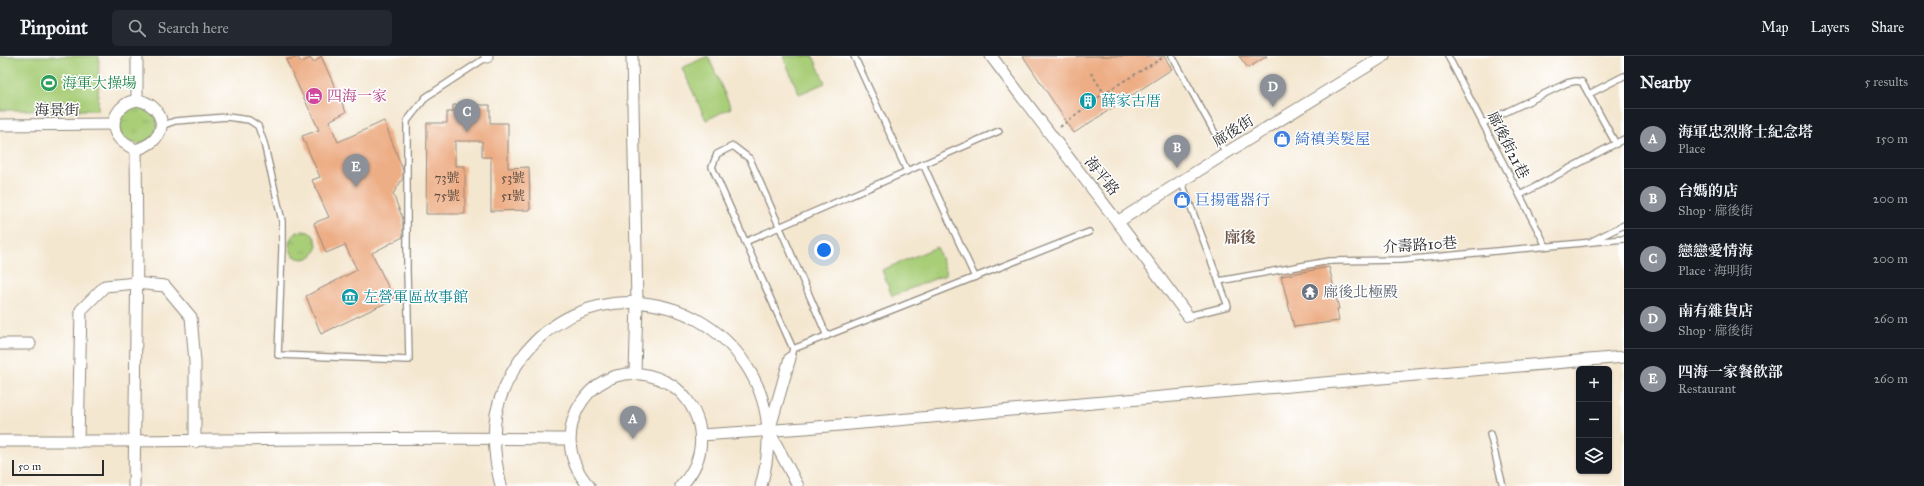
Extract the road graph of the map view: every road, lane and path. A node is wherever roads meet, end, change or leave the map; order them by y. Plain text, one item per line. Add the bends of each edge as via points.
1 (137, 56) edge
2 (487, 56) edge
3 (632, 56) edge
4 (854, 56) edge
5 (991, 56) edge
6 (1165, 56) edge
7 (1172, 56) edge
8 (1384, 56) edge
9 (1448, 56) edge
10 (1091, 73) dead end
11 (1624, 76) edge
12 (1104, 93) junction
13 (1589, 94) junction
14 (137, 100) junction
15 (1482, 123) junction
16 (114, 124) junction
17 (0, 125) edge
18 (161, 126) junction
19 (999, 130) dead end
20 (1050, 134) junction
21 (1624, 139) edge
22 (1616, 144) junction
23 (136, 150) junction
24 (1226, 153) junction
25 (923, 164) junction
26 (907, 171) junction
27 (1182, 183) junction
28 (1520, 195) junction
29 (1119, 222) junction
30 (1624, 225) edge
31 (778, 227) junction
32 (1089, 232) dead end
33 (1624, 239) edge
34 (745, 242) junction
35 (1588, 242) junction
36 (1546, 246) junction
37 (975, 277) junction
38 (1220, 281) junction
39 (136, 282) junction
40 (637, 302) junction
41 (1188, 316) joint
42 (827, 336) junction
43 (0, 344) edge
44 (30, 344) dead end
45 (791, 353) junction
46 (1624, 357) edge
47 (635, 373) junction
48 (769, 431) junction
49 (701, 434) junction
50 (1490, 434) dead end
51 (494, 438) junction
52 (569, 439) junction
53 (0, 441) edge
54 (78, 442) junction
55 (134, 442) junction
56 (195, 442) junction
57 (134, 486) edge
58 (502, 486) edge
59 (589, 486) edge
60 (681, 486) edge
61 (761, 486) edge
62 (798, 486) edge
63 (1503, 486) edge

1 - 14 street
2 - 18 lane via 426,97 408,121 409,360 278,354 282,221 258,126 249,120 227,117 175,121
3 - 40 street
4 - 26 lane
5 - 20 street, 海平路
6 - 12 path
7 - 24 lane
8 - 24 street, 廍後街
9 - 15 lane, 廍後街21巷
10 - 12 path
11 - 13 lane
12 - 20 path
13 - 15 lane via 1582,82 1576,80
13 - 22 lane
14 - 16 street via 118,110
14 - 18 street via 152,105 160,118
15 - 28 lane, 廍後街21巷
16 - 17 street, 海景街
16 - 23 street via 118,138
18 - 23 street via 151,144
19 - 25 lane
20 - 29 street, 海平路
21 - 22 lane
22 - 28 lane
23 - 39 street
24 - 27 street, 廍後街
25 - 26 lane
25 - 37 lane
26 - 31 lane
27 - 29 street, 廍後街
27 - 38 lane
28 - 36 lane, 廍後街21巷
29 - 41 street, 海平路
30 - 35 lane
31 - 34 lane
31 - 34 lane via 750,159 733,146 717,154 712,167
31 - 42 lane
32 - 37 lane
33 - 35 lane, 介壽路10巷
34 - 45 lane
35 - 36 lane, 介壽路10巷
36 - 38 lane, 介壽路10巷 via 1402,260 1329,261
37 - 42 lane
38 - 41 lane via 1228,306
39 - 54 street via 105,286 81,310
39 - 55 street
39 - 56 street via 165,286 191,317 195,362
40 - 47 street
40 - 48 street via 666,306 692,316 717,331 737,352 753,376 764,402
40 - 51 street via 589,308 546,331 514,368 503,390 496,413
42 - 45 lane
43 - 44 street
45 - 48 street
46 - 48 street
47 - 49 street via 654,376 672,384 686,397 696,414
47 - 52 street via 614,376 596,386 582,400 572,418
48 - 49 street
48 - 61 street via 767,463
48 - 62 street
49 - 60 street via 696,465
50 - 63 lane
51 - 52 street
51 - 56 street
51 - 58 street
52 - 59 street via 578,472
53 - 54 street
54 - 55 street
55 - 56 street
55 - 57 street

